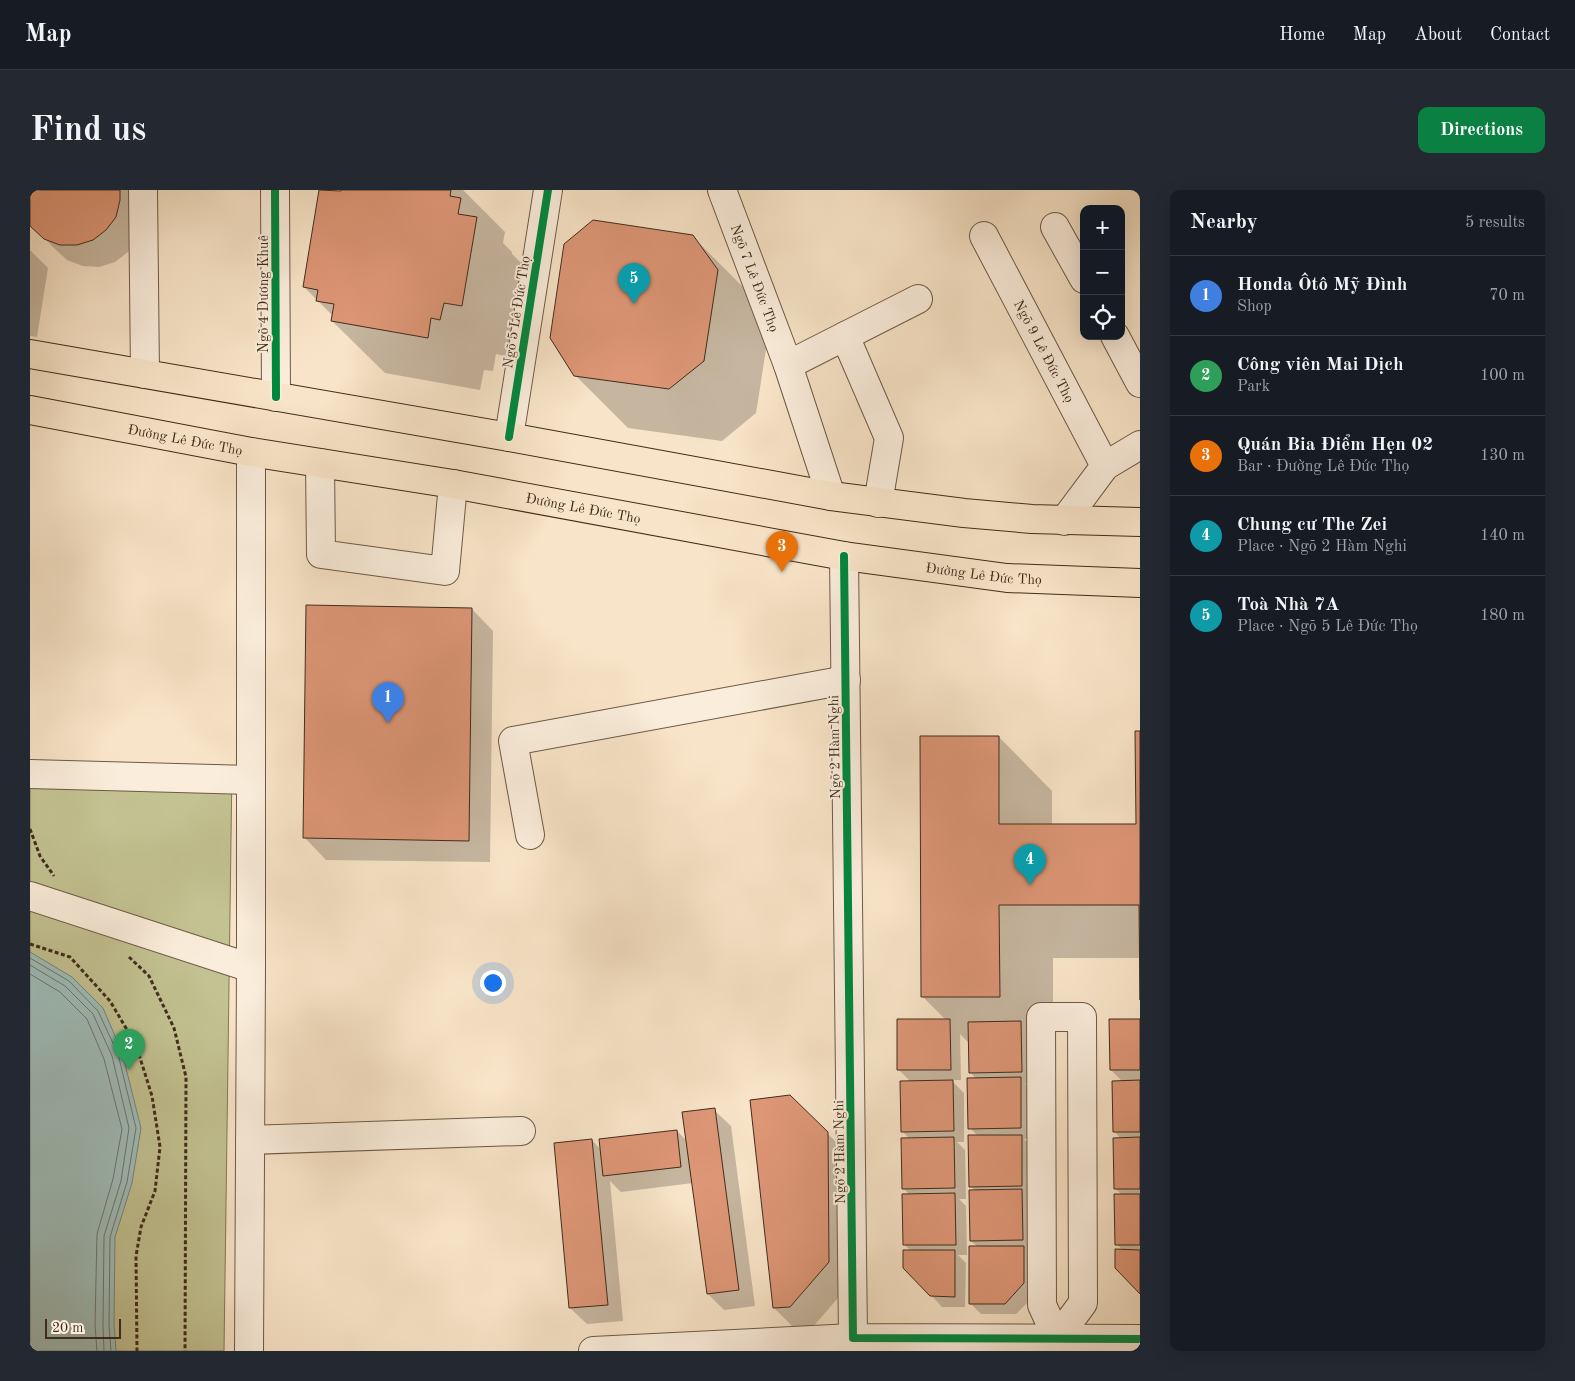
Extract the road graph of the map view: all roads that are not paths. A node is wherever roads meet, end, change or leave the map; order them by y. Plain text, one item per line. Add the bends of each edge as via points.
1 (143, 190) edge
2 (274, 190) edge
3 (548, 190) edge
4 (722, 190) edge
5 (1055, 227) dead end
6 (984, 236) dead end
7 (1080, 273) edge
8 (918, 299) dead end
9 (845, 336) junction
10 (1117, 340) edge
11 (30, 354) edge
12 (788, 365) junction
13 (145, 374) junction
14 (1140, 383) edge
15 (276, 397) junction
16 (30, 410) edge
17 (509, 437) junction
18 (1140, 445) edge
19 (251, 452) junction
20 (320, 463) junction
21 (1105, 466) junction
22 (453, 484) junction
23 (831, 496) junction
24 (878, 503) junction
25 (1064, 521) junction
26 (1140, 522) edge
27 (844, 556) junction
28 (1140, 583) edge
29 (846, 680) junction
30 (30, 774) edge
31 (251, 780) junction
32 (530, 835) dead end
33 (30, 896) edge
34 (251, 968) junction
35 (522, 1131) dead end
36 (250, 1140) junction
37 (1140, 1339) edge
38 (853, 1344) edge
39 (1057, 1344) edge
40 (248, 1351) edge
41 (594, 1351) edge

1 - 13 street
2 - 15 street, Ngõ 4 Dương Khuê
3 - 17 street, Ngõ 5 Lê Đức Thọ
4 - 12 street, Ngõ 7 Lê Đức Thọ
5 - 7 street
6 - 21 street, Ngõ 9 Lê Đức Thọ
8 - 9 street
9 - 12 street
9 - 24 street via 889,438
10 - 14 street
11 - 13 main road
12 - 23 street, Ngõ 7 Lê Đức Thọ
13 - 15 main road
15 - 17 main road
16 - 19 main road, Đường Lê Đức Thọ
17 - 23 main road
18 - 21 street
19 - 20 main road, Đường Lê Đức Thọ
19 - 31 street
20 - 22 main road, Đường Lê Đức Thọ
20 - 22 street via 321,554 445,571
21 - 25 street
22 - 27 main road, Đường Lê Đức Thọ
23 - 24 main road
24 - 25 main road via 964,514
25 - 26 main road
27 - 28 main road, Đường Lê Đức Thọ via 1007,578
27 - 29 street, Ngõ 2 Hàm Nghi
29 - 32 street via 513,740
29 - 38 street, Ngõ 2 Hàm Nghi
30 - 31 street
31 - 34 street
33 - 34 street
34 - 36 street
35 - 36 street
36 - 40 street
37 - 39 street
38 - 39 street
38 - 41 street
39 - 39 street via 1042,1305 1041,1017 1082,1017 1083,1304

